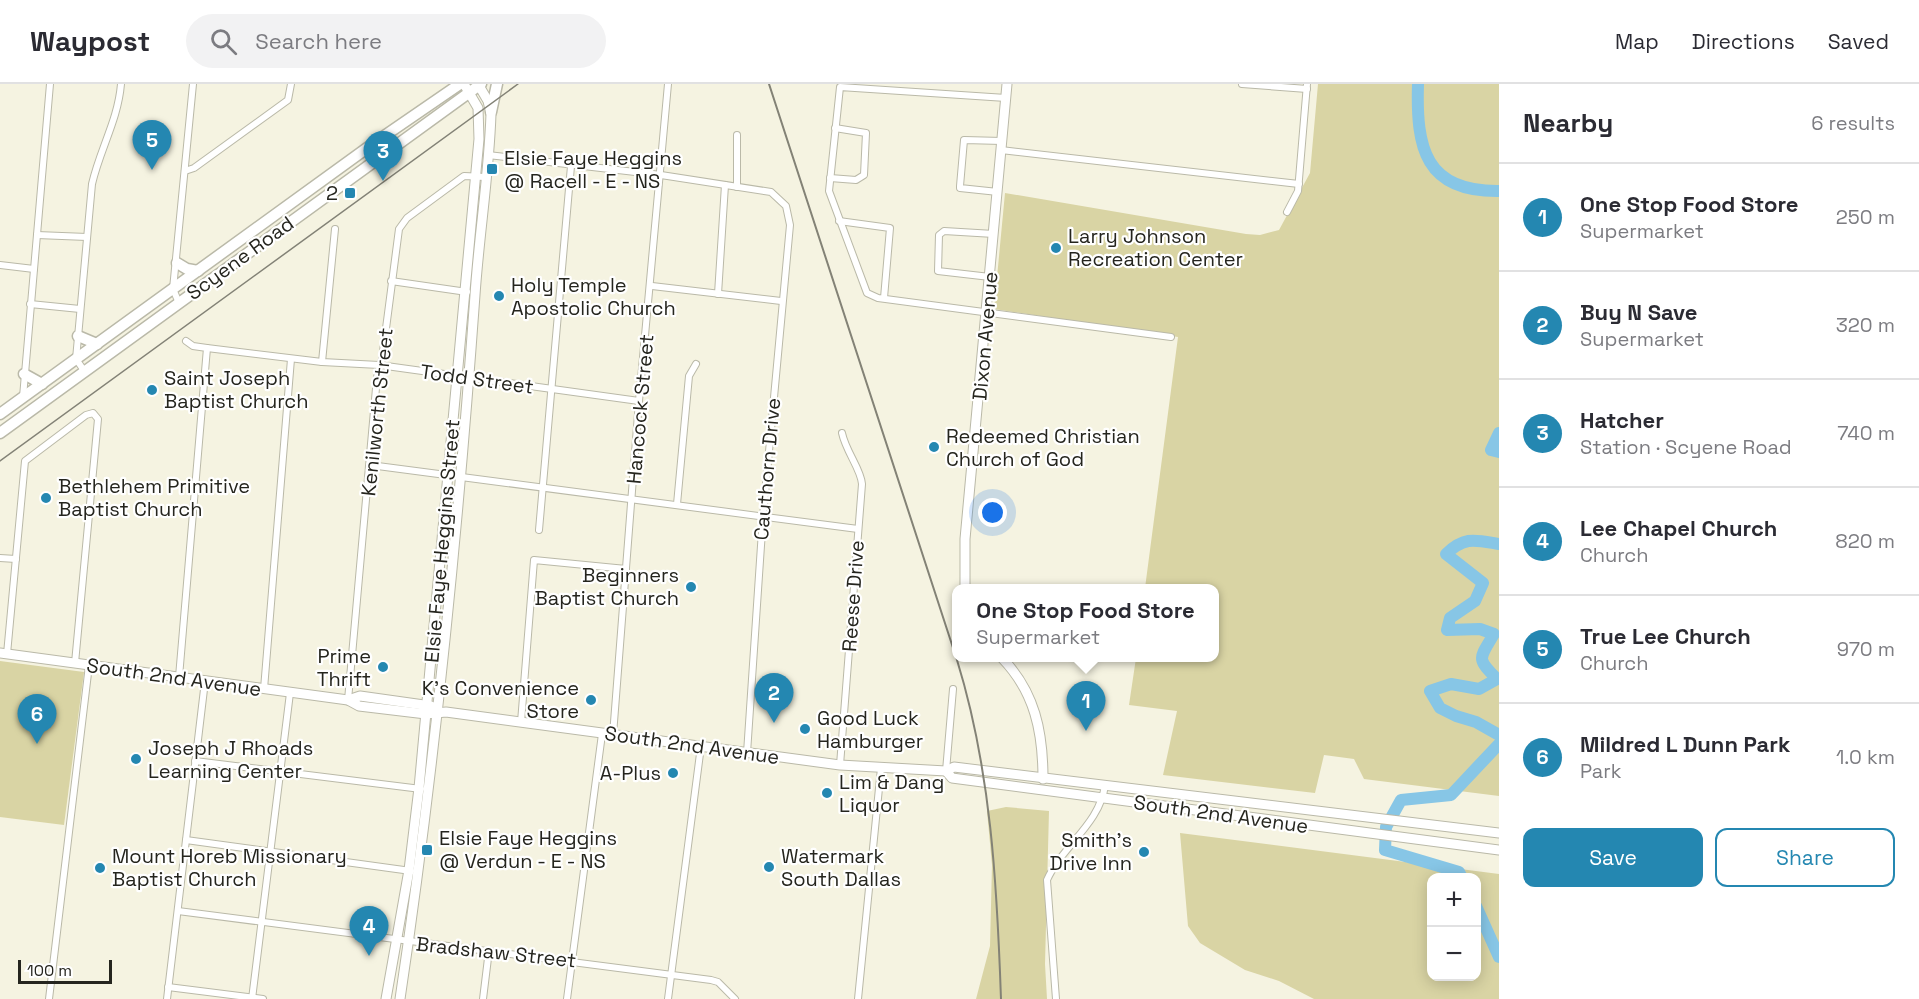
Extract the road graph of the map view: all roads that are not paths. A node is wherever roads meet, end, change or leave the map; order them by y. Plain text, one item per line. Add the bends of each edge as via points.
1 (50, 84) edge
2 (121, 84) edge
3 (193, 84) edge
4 (291, 84) edge
5 (497, 84) edge
6 (668, 84) edge
7 (1007, 84) edge
8 (1242, 84) edge
9 (472, 86) edge
10 (1307, 87) edge
11 (1006, 98) junction
12 (491, 112) junction
13 (835, 128) junction
14 (737, 135) dead end
15 (1002, 145) junction
16 (488, 155) junction
17 (571, 166) junction
18 (185, 171) junction
19 (333, 172) junction
20 (662, 175) junction
21 (480, 177) junction
22 (830, 178) junction
23 (1299, 184) junction
24 (725, 185) junction
25 (736, 187) junction
26 (998, 192) junction
27 (324, 197) junction
28 (1287, 212) dead end
29 (839, 220) junction
30 (335, 229) dead end
31 (994, 234) junction
32 (38, 235) junction
33 (87, 237) junction
34 (177, 262) junction
35 (0, 265) edge
36 (34, 269) junction
37 (198, 271) junction
38 (990, 277) junction
39 (391, 281) junction
40 (652, 286) junction
41 (173, 289) junction
42 (464, 292) junction
43 (475, 293) junction
44 (718, 294) junction
45 (884, 298) junction
46 (782, 301) junction
47 (179, 303) junction
48 (30, 304) junction
49 (80, 309) junction
50 (987, 313) junction
51 (78, 336) junction
52 (1171, 337) dead end
53 (186, 341) dead end
54 (97, 344) junction
55 (207, 348) junction
56 (76, 359) junction
57 (291, 359) junction
58 (322, 362) junction
59 (696, 364) dead end
60 (379, 365) junction
61 (85, 372) junction
62 (24, 374) junction
63 (457, 376) junction
64 (470, 378) junction
65 (42, 384) junction
66 (551, 389) junction
67 (23, 397) junction
68 (639, 401) junction
69 (0, 414) edge
70 (0, 433) edge
71 (842, 433) dead end
72 (370, 465) junction
73 (449, 475) junction
74 (461, 477) junction
75 (543, 486) junction
76 (632, 499) junction
77 (677, 504) junction
78 (763, 516) junction
79 (858, 529) junction
80 (538, 530) dead end
81 (0, 558) edge
82 (16, 560) junction
83 (626, 569) junction
84 (966, 584) edge
85 (433, 652) junction
86 (446, 652) junction
87 (4, 653) edge
88 (1006, 662) edge
89 (75, 663) junction
90 (89, 665) junction
91 (178, 677) junction
92 (205, 681) junction
93 (264, 689) junction
94 (953, 689) dead end
95 (290, 693) junction
96 (348, 700) junction
97 (427, 709) junction
98 (439, 711) junction
99 (521, 722) junction
100 (602, 734) junction
101 (613, 735) junction
102 (700, 746) junction
103 (747, 753) junction
104 (195, 761) junction
105 (840, 765) junction
106 (881, 768) junction
107 (281, 771) junction
108 (946, 771) junction
109 (1043, 779) junction
110 (1105, 785) junction
111 (419, 788) junction
112 (1042, 789) junction
113 (429, 790) junction
114 (1104, 798) junction
115 (1328, 812) junction
116 (1325, 828) junction
117 (1499, 834) edge
118 (186, 840) junction
119 (1499, 850) edge
120 (271, 852) junction
121 (409, 870) junction
122 (419, 872) junction
123 (178, 910) junction
124 (262, 921) junction
125 (398, 941) junction
126 (408, 943) junction
127 (489, 950) junction
128 (573, 960) junction
129 (671, 975) junction
130 (168, 987) junction
131 (252, 998) edge
132 (49, 999) edge
133 (167, 999) edge
134 (263, 999) edge
135 (386, 999) edge
136 (400, 999) edge
137 (483, 999) edge
138 (567, 999) edge
139 (668, 999) edge
140 (735, 999) edge
141 (858, 999) edge
142 (1056, 999) edge

1 - 32 street
2 - 33 street via 115,120 92,184
3 - 18 street
4 - 18 street via 288,100
5 - 12 main road
6 - 20 street, Hancock Street
7 - 11 main road, Dixon Avenue
8 - 10 street
9 - 12 main road, Elsie Faye Heggins Street
9 - 19 main road, Scyene Road
9 - 21 main road, Elsie Faye Heggins Street via 479,119
9 - 27 main road, Scyene Road
10 - 23 street
11 - 13 street via 840,87
11 - 15 main road, Dixon Avenue
12 - 16 main road, Elsie Faye Heggins Street
13 - 22 street
13 - 22 street via 866,133 864,175 856,180
14 - 25 street
15 - 23 street
15 - 26 main road, Dixon Avenue
15 - 26 street via 964,140 960,186
16 - 17 street
16 - 21 main road, Elsie Faye Heggins Street
17 - 20 street
17 - 66 street
18 - 34 street
19 - 27 main road via 334,183
19 - 37 main road, Scyene Road
20 - 24 street
20 - 40 street, Hancock Street
21 - 39 street, Kenilworth Street via 464,176 402,224 396,238
21 - 42 main road, Elsie Faye Heggins Street
21 - 43 main road, Elsie Faye Heggins Street
22 - 29 street via 829,191
23 - 28 street via 1298,195
24 - 25 street
24 - 44 street
25 - 46 street, Cauthorn Drive via 771,192 786,206 790,225
26 - 31 main road, Dixon Avenue
27 - 47 main road, Scyene Road
29 - 45 street via 865,289 872,296
29 - 45 street via 890,228
30 - 58 street
31 - 38 main road, Dixon Avenue
31 - 38 street via 944,231 939,235 938,272
32 - 33 street
32 - 36 street
33 - 49 street
34 - 37 main road
34 - 41 street
35 - 36 street
36 - 48 street
37 - 41 main road, Scyene Road
38 - 50 main road, Dixon Avenue
39 - 42 street
39 - 60 street, Kenilworth Street
40 - 44 street
40 - 68 street, Hancock Street
41 - 47 street
41 - 54 main road, Scyene Road
42 - 43 street
42 - 63 main road, Elsie Faye Heggins Street
43 - 64 main road, Elsie Faye Heggins Street
44 - 46 street
45 - 50 street
46 - 78 street, Cauthorn Drive
47 - 61 main road, Scyene Road
48 - 49 street
48 - 62 street
49 - 51 street
50 - 52 street
50 - 84 main road, Dixon Avenue via 965,538
51 - 54 main road
51 - 56 street
53 - 55 street, Todd Street
54 - 56 main road, Scyene Road
55 - 57 street, Todd Street
55 - 91 street
56 - 61 street
56 - 65 main road, Scyene Road
57 - 58 street, Todd Street
57 - 93 street
58 - 60 street, Todd Street
59 - 77 street via 689,376
60 - 63 street, Todd Street
60 - 72 street, Kenilworth Street
61 - 70 main road, Scyene Road
62 - 65 main road
62 - 67 street
63 - 64 street, Todd Street
63 - 73 main road, Elsie Faye Heggins Street
64 - 66 street, Todd Street
64 - 74 main road, Elsie Faye Heggins Street
65 - 67 main road, Scyene Road
66 - 68 street, Todd Street
66 - 75 street
67 - 69 main road, Scyene Road
68 - 76 street, Hancock Street
71 - 79 street, Reese Drive via 847,453 862,476
72 - 73 street
72 - 96 street, Kenilworth Street
73 - 74 street
73 - 85 main road, Elsie Faye Heggins Street
74 - 75 street
74 - 86 main road, Elsie Faye Heggins Street
75 - 76 street
75 - 80 street
76 - 77 street
76 - 83 street, Hancock Street
77 - 78 street
78 - 79 street
78 - 103 street, Cauthorn Drive
79 - 105 street, Reese Drive
81 - 82 street
82 - 87 street
82 - 89 street via 25,461 93,413 98,419
83 - 99 street via 534,560
83 - 101 street, Hancock Street
85 - 86 main road
85 - 97 main road, Elsie Faye Heggins Street
86 - 98 main road, Elsie Faye Heggins Street
87 - 89 main road, South 2nd Avenue
88 - 109 main road via 1033,703 1042,741
89 - 90 main road, South 2nd Avenue
90 - 91 main road, South 2nd Avenue
90 - 132 street
91 - 92 main road, South 2nd Avenue
92 - 93 main road, South 2nd Avenue
92 - 104 street
93 - 95 main road, South 2nd Avenue
94 - 108 street
95 - 96 main road, South 2nd Avenue
95 - 107 street
96 - 97 main road, South 2nd Avenue via 359,706
97 - 98 main road, South 2nd Avenue
97 - 111 main road, Elsie Faye Heggins Street
98 - 99 main road, South 2nd Avenue
98 - 113 main road, Elsie Faye Heggins Street
99 - 100 main road, South 2nd Avenue
100 - 101 main road, South 2nd Avenue
100 - 128 street
101 - 102 main road, South 2nd Avenue
102 - 103 main road, South 2nd Avenue
102 - 129 street
103 - 105 main road, South 2nd Avenue
104 - 107 street
104 - 118 street
105 - 106 main road, South 2nd Avenue
106 - 108 main road, South 2nd Avenue
106 - 141 street
107 - 111 street
107 - 120 street
108 - 109 main road, South 2nd Avenue via 954,767
108 - 112 main road, South 2nd Avenue via 952,778
109 - 110 main road, South 2nd Avenue
109 - 112 street
110 - 114 street
110 - 115 main road, South 2nd Avenue
111 - 113 street
111 - 121 main road, Elsie Faye Heggins Street
112 - 114 main road, South 2nd Avenue
113 - 122 main road, Elsie Faye Heggins Street
114 - 116 main road, South 2nd Avenue
114 - 142 street via 1083,831 1054,864 1047,880
115 - 116 main road
115 - 117 main road, South 2nd Avenue
116 - 119 main road, South 2nd Avenue
118 - 120 street
118 - 123 street
120 - 121 street
120 - 124 street
121 - 122 street
121 - 125 main road, Elsie Faye Heggins Street
122 - 126 main road, Elsie Faye Heggins Street
123 - 124 street, Bradshaw Street
123 - 130 street
124 - 125 street, Bradshaw Street
124 - 131 street
125 - 126 street, Bradshaw Street
125 - 135 main road, Elsie Faye Heggins Street
126 - 127 street, Bradshaw Street
126 - 136 main road, Elsie Faye Heggins Street
127 - 128 street, Bradshaw Street
127 - 137 street
128 - 129 street, Bradshaw Street
128 - 138 street
129 - 139 street
129 - 140 street, Bradshaw Street via 718,982
130 - 131 street
130 - 133 street
131 - 134 street

